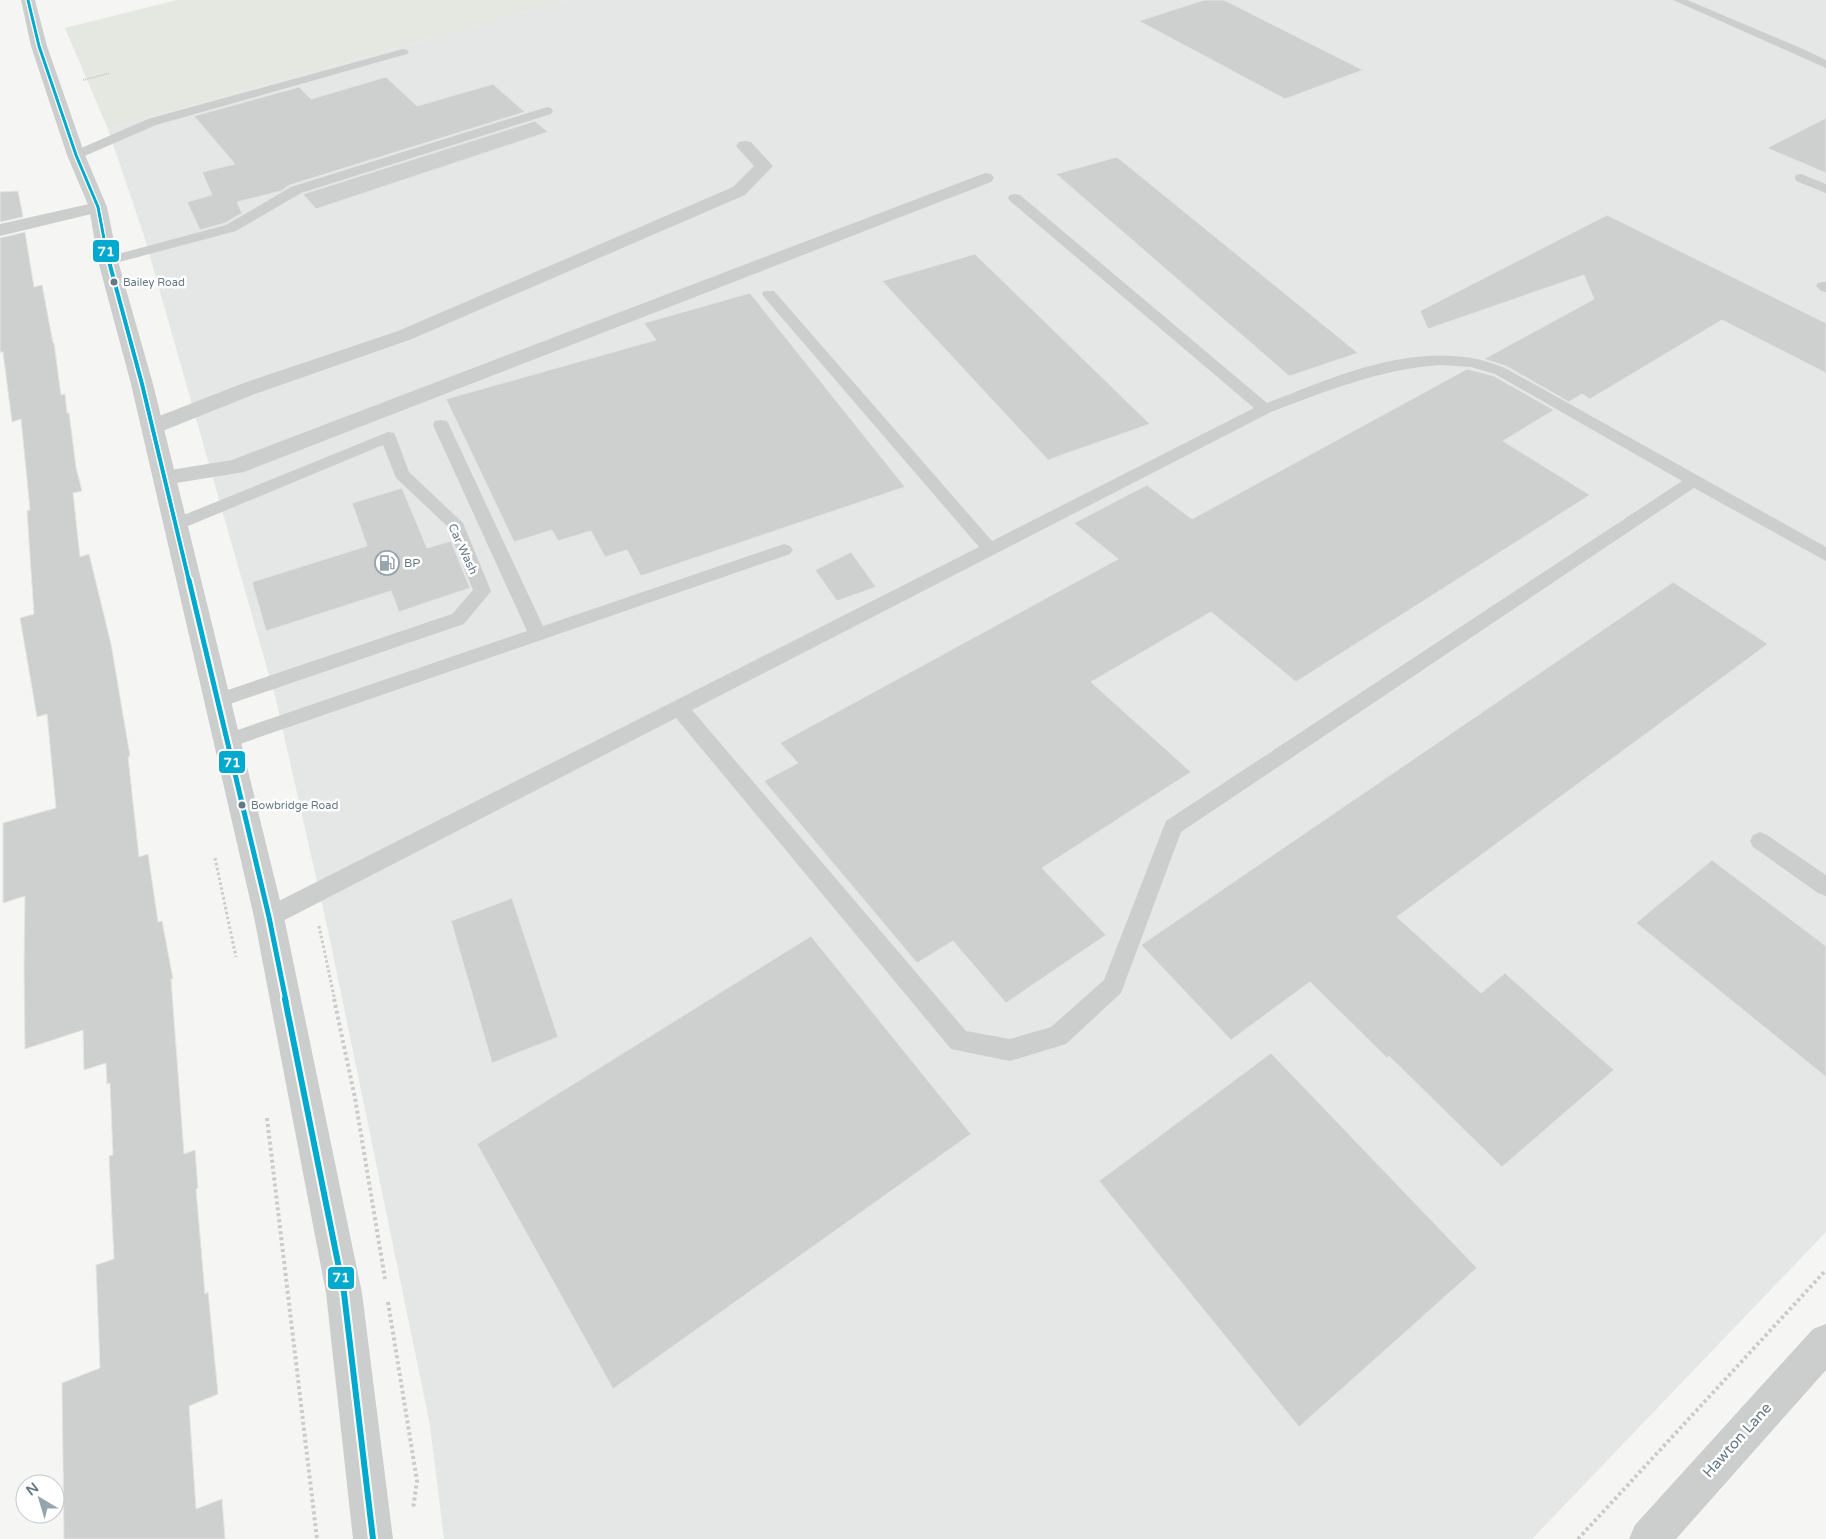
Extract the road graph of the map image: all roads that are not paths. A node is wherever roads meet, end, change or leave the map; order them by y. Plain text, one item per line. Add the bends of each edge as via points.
1 (28, 0) edge
2 (1678, 0) edge
3 (403, 52) dead end
4 (1826, 65) edge
5 (546, 111) dead end
6 (745, 146) dead end
7 (76, 155) junction
8 (985, 178) dead end
9 (1801, 178) dead end
10 (1826, 189) edge
11 (1015, 198) dead end
12 (98, 207) junction
13 (0, 230) edge
14 (108, 261) junction
15 (769, 294) dead end
16 (1265, 409) junction
17 (441, 425) dead end
18 (152, 426) junction
19 (164, 478) junction
20 (1694, 480) junction
21 (176, 525) junction
22 (990, 549) junction
23 (784, 550) dead end
24 (1825, 552) edge
25 (538, 634) junction
26 (217, 701) junction
27 (679, 708) junction
28 (227, 741) junction
29 (1760, 841) dead end
30 (1826, 887) edge
31 (269, 917) junction
32 (1826, 1342) edge
33 (373, 1539) edge
34 (1649, 1539) edge

1 - 7 street via 39,46
2 - 4 lane
3 - 7 lane via 152,122
5 - 14 lane via 296,190 231,228
6 - 18 street via 764,166 739,191 406,335
7 - 12 street
8 - 19 street via 236,467
9 - 10 lane
11 - 16 lane
12 - 13 street
12 - 14 street
14 - 18 street
15 - 22 lane
16 - 20 lane via 1384,367 1429,360 1469,362 1500,371
16 - 22 lane
17 - 25 lane
18 - 19 street
19 - 21 street
20 - 24 lane
20 - 27 lane via 1173,827 1113,986 1058,1036 1010,1050 959,1041
21 - 26 street
21 - 26 lane, Car Wash via 388,437 402,474 454,523 482,591 458,619
22 - 27 lane
23 - 25 lane
25 - 28 lane
26 - 28 street
27 - 31 lane
28 - 31 street
29 - 30 lane
31 - 33 street via 344,1292
32 - 34 street, Hawton Lane

